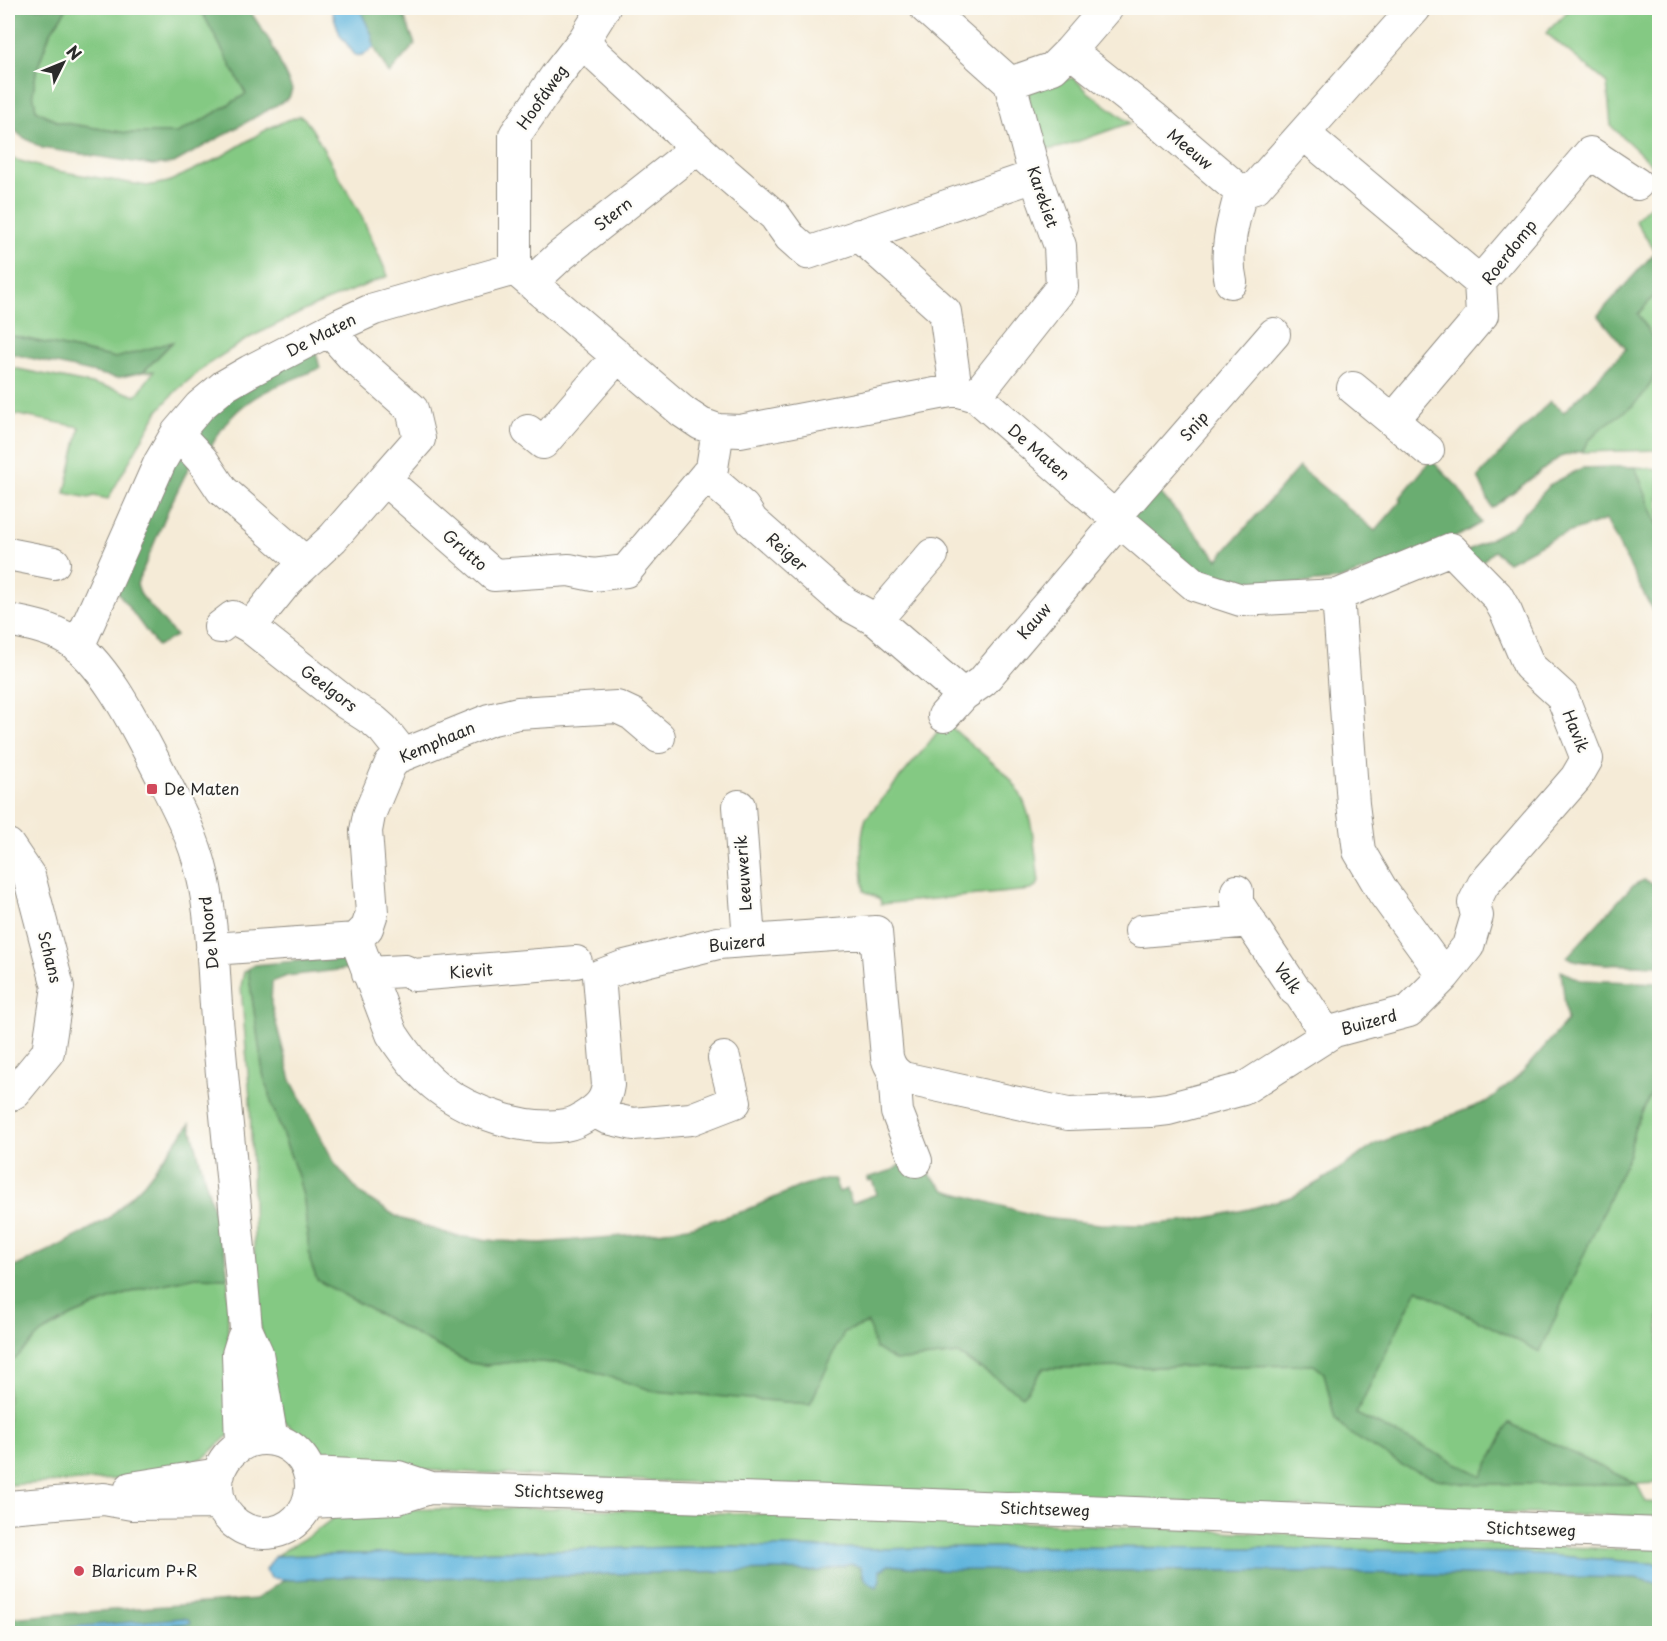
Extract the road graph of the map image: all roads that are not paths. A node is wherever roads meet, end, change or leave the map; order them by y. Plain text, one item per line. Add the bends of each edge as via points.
1 (604, 8) edge
2 (926, 8) edge
3 (1107, 8) edge
4 (1414, 8) edge
5 (584, 39) junction
6 (1070, 51) junction
7 (1010, 83) junction
8 (1304, 134) junction
9 (697, 148) junction
10 (1035, 176) junction
11 (1637, 184) dead end
12 (1241, 192) junction
13 (859, 235) junction
14 (524, 275) junction
15 (1231, 282) dead end
16 (1480, 282) junction
17 (329, 330) junction
18 (1274, 334) dead end
19 (617, 357) junction
20 (1353, 388) dead end
21 (966, 393) junction
22 (1393, 420) junction
23 (718, 430) junction
24 (528, 431) dead end
25 (177, 433) junction
26 (1428, 450) dead end
27 (706, 475) junction
28 (384, 479) junction
29 (1117, 519) junction
30 (1451, 549) joint
31 (8, 554) edge
32 (932, 555) dead end
33 (306, 562) junction
34 (54, 563) dead end
35 (1338, 595) junction
36 (8, 620) edge
37 (876, 620) junction
38 (78, 647) junction
39 (954, 706) joint
40 (659, 737) dead end
41 (404, 754) junction
42 (739, 806) dead end
43 (8, 844) edge
44 (1236, 891) dead end
45 (1250, 921) junction
46 (1141, 931) dead end
47 (356, 939) junction
48 (749, 940) junction
49 (212, 949) junction
50 (576, 962) dead end
51 (368, 973) junction
52 (1444, 976) junction
53 (1327, 1035) junction
54 (724, 1058) dead end
55 (894, 1073) junction
56 (8, 1096) edge
57 (594, 1111) junction
58 (916, 1161) dead end
59 (246, 1329) junction
60 (272, 1440) junction
61 (241, 1445) junction
62 (309, 1488) junction
63 (219, 1489) junction
64 (8, 1507) edge
65 (1659, 1534) edge

1 - 5 street, Hoofdweg
2 - 7 street
3 - 6 street
4 - 8 street
5 - 9 street via 596,55
5 - 14 street, Hoofdweg via 515,135
6 - 7 street via 1053,68
6 - 12 street, Meeuw
7 - 10 street, Karekiet
8 - 12 street via 1255,188
8 - 16 street
9 - 13 street via 775,216 808,253
9 - 14 street, Stern via 560,256
10 - 13 street
10 - 21 street, Karekiet via 1060,246 1062,287
11 - 16 street, Roerdomp via 1590,153
12 - 15 street via 1230,231
13 - 21 street via 945,312
14 - 17 street, De Maten via 374,309
14 - 19 street
16 - 22 street, Roerdomp via 1482,315
17 - 25 street, De Maten via 224,386
17 - 28 street via 351,356 412,409 419,439
18 - 29 street, Snip
19 - 23 street via 693,419
19 - 24 street via 543,443
20 - 22 street
21 - 23 street via 763,428
21 - 29 street, De Maten
22 - 26 street
23 - 27 street, Grutto via 712,468
25 - 33 street via 222,490
25 - 38 street, De Maten via 160,462
27 - 28 street, Grutto via 626,571 592,574 569,570 494,575
27 - 37 street, Reiger via 829,590
28 - 33 street, Geelgors via 333,538
29 - 35 street, De Maten via 1196,585 1241,600
29 - 39 street, Kauw via 982,681
30 - 35 street, De Maten
30 - 52 street, Havik via 1497,596 1529,666 1562,696 1587,759 1576,778 1483,885 1474,903 1477,916 1468,946
31 - 34 street
32 - 37 street
33 - 41 street, Geelgors via 235,627 374,721
35 - 52 street via 1359,851 1383,892
36 - 38 street, De Noord via 60,635
37 - 39 street, Reiger
38 - 49 street, De Noord via 120,699 186,823 202,873
40 - 41 street, Kemphaan via 633,714 617,707 562,709 499,716
41 - 47 street, Kemphaan via 390,765 369,815 366,831 372,913 367,928
42 - 48 street, Leeuwerik
43 - 56 street, Schans via 29,876 58,987 48,1052
44 - 45 street, Valk via 1237,903
45 - 46 street
45 - 53 street, Valk
47 - 49 street
47 - 51 street
48 - 55 street, Buizerd via 876,932 887,1057
48 - 57 street, Buizerd via 706,945 599,976 608,1085 605,1100
49 - 59 street, De Noord
50 - 51 street, Kievit via 414,975 405,971
51 - 57 street via 400,1046 418,1069 454,1098 528,1125 565,1125
52 - 53 street, Buizerd via 1409,1011
53 - 55 street, Buizerd via 1243,1089 1151,1111 1068,1114
54 - 57 street via 735,1102 691,1119 633,1124
55 - 58 street, Buizerd via 897,1112
59 - 60 street, De Noord via 257,1353
59 - 61 street, De Noord via 238,1354
60 - 61 street
60 - 62 street via 284,1443 303,1461
61 - 63 street via 223,1462
62 - 63 street via 298,1518 283,1529 265,1533 246,1530 231,1519
62 - 65 street, Stichtseweg via 398,1498 431,1488
63 - 64 street via 132,1504 104,1499

